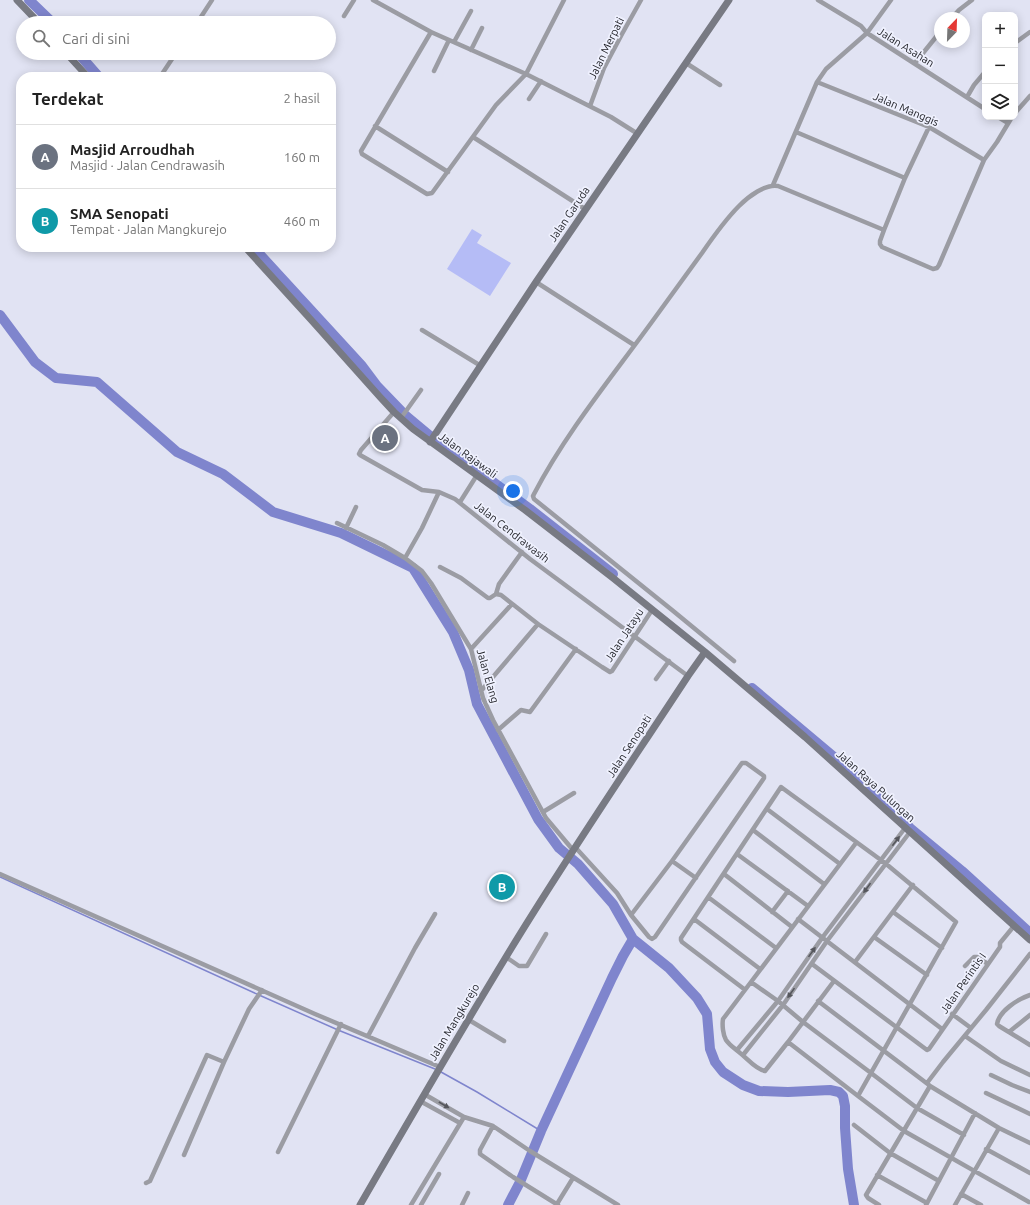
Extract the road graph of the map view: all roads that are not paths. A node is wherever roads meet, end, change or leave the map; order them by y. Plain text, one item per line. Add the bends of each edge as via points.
1 (17, 0) edge
2 (212, 0) edge
3 (354, 0) edge
4 (564, 0) edge
5 (641, 0) edge
6 (729, 0) edge
7 (818, 0) edge
8 (891, 0) edge
9 (972, 0) edge
10 (375, 1) edge
11 (471, 11) dead end
12 (957, 12) edge
13 (32, 16) edge
14 (202, 16) edge
15 (344, 16) dead end
16 (482, 28) dead end
17 (431, 32) junction
18 (1030, 32) edge
19 (867, 33) junction
20 (934, 39) edge
21 (449, 40) junction
22 (1018, 41) edge
23 (454, 42) junction
24 (471, 50) junction
25 (72, 60) edge
26 (171, 60) edge
27 (686, 63) junction
28 (915, 63) junction
29 (434, 71) dead end
30 (83, 72) edge
31 (163, 72) edge
32 (526, 74) junction
33 (982, 76) edge
34 (541, 81) junction
35 (817, 82) junction
36 (720, 85) dead end
37 (1030, 96) edge
38 (967, 97) junction
39 (529, 99) dead end
40 (590, 106) junction
41 (982, 107) edge
42 (1018, 110) edge
43 (1003, 120) edge
44 (1010, 120) edge
45 (1008, 123) junction
46 (375, 126) junction
47 (928, 127) junction
48 (796, 132) junction
49 (638, 134) junction
50 (473, 137) junction
51 (984, 160) junction
52 (448, 172) junction
53 (905, 178) junction
54 (773, 185) junction
55 (586, 209) junction
56 (884, 230) junction
57 (250, 252) edge
58 (536, 282) junction
59 (422, 330) dead end
60 (634, 346) junction
61 (480, 366) junction
62 (421, 390) dead end
63 (394, 412) junction
64 (402, 416) junction
65 (434, 437) junction
66 (478, 475) junction
67 (439, 492) junction
68 (460, 502) junction
69 (356, 507) dead end
70 (337, 523) dead end
71 (346, 528) junction
72 (522, 552) junction
73 (405, 558) junction
74 (440, 567) dead end
75 (496, 594) junction
76 (512, 604) junction
77 (652, 610) junction
78 (538, 624) junction
79 (635, 636) junction
80 (576, 649) junction
81 (471, 650) junction
82 (705, 652) junction
83 (734, 661) dead end
84 (669, 662) junction
85 (688, 676) junction
86 (656, 679) dead end
87 (481, 691) junction
88 (498, 730) junction
89 (574, 794) dead end
90 (766, 809) junction
91 (543, 812) junction
92 (753, 830) junction
93 (908, 830) junction
94 (856, 843) junction
95 (573, 850) junction
96 (737, 854) junction
97 (672, 861) junction
98 (883, 862) junction
99 (840, 864) junction
100 (0, 874) edge
101 (724, 874) junction
102 (696, 878) junction
103 (824, 884) junction
104 (913, 886) junction
105 (788, 891) junction
106 (708, 897) junction
107 (808, 906) junction
108 (772, 912) junction
109 (893, 912) junction
110 (435, 914) dead end
111 (630, 915) junction
112 (694, 919) junction
113 (798, 919) junction
114 (1014, 926) junction
115 (792, 927) junction
116 (546, 934) dead end
117 (874, 937) junction
118 (824, 939) junction
119 (1030, 940) edge
120 (776, 948) junction
121 (942, 948) junction
122 (1030, 954) edge
123 (506, 957) junction
124 (855, 962) junction
125 (812, 964) junction
126 (988, 964) junction
127 (965, 966) dead end
128 (760, 969) junction
129 (927, 975) junction
130 (834, 981) junction
131 (751, 982) junction
132 (744, 989) junction
133 (260, 992) junction
134 (1030, 995) edge
135 (778, 1000) junction
136 (818, 1001) junction
137 (783, 1005) junction
138 (910, 1005) junction
139 (952, 1014) junction
140 (1030, 1015) edge
141 (469, 1020) junction
142 (803, 1022) junction
143 (340, 1027) junction
144 (897, 1028) junction
145 (972, 1028) junction
146 (942, 1029) junction
147 (1009, 1032) junction
148 (368, 1036) junction
149 (965, 1036) junction
150 (504, 1041) dead end
151 (788, 1042) junction
152 (1030, 1045) edge
153 (737, 1050) junction
154 (884, 1050) junction
155 (743, 1055) junction
156 (224, 1062) junction
157 (438, 1070) junction
158 (872, 1073) junction
159 (991, 1075) dead end
160 (1030, 1075) edge
161 (929, 1084) junction
162 (1030, 1092) edge
163 (986, 1093) dead end
164 (424, 1094) junction
165 (858, 1096) junction
166 (420, 1101) junction
167 (917, 1108) junction
168 (975, 1113) junction
169 (1030, 1114) edge
170 (464, 1117) junction
171 (460, 1123) junction
172 (854, 1125) dead end
173 (493, 1126) junction
174 (999, 1128) junction
175 (904, 1131) junction
176 (964, 1135) junction
177 (1030, 1143) edge
178 (986, 1149) junction
179 (278, 1152) dead end
180 (890, 1153) junction
181 (184, 1154) dead end
182 (952, 1158) junction
183 (974, 1171) junction
184 (1030, 1173) edge
185 (440, 1174) dead end
186 (877, 1175) junction
187 (573, 1178) junction
188 (939, 1181) junction
189 (146, 1183) dead end
190 (468, 1193) dead end
191 (961, 1194) junction
192 (1029, 1202) dead end
193 (557, 1204) edge
194 (927, 1204) edge
195 (360, 1205) edge
196 (411, 1205) edge
197 (421, 1205) edge
198 (462, 1205) edge
199 (618, 1205) edge
200 (879, 1205) edge
201 (955, 1205) edge
202 (981, 1205) edge

1 - 13 street
2 - 14 street
3 - 15 street
4 - 32 street
5 - 40 street, Jalan Merpati via 604,68
6 - 27 street, Jalan Garuda
7 - 19 street, Jalan Asahan via 861,26
8 - 19 street
9 - 12 street
10 - 17 street
11 - 23 street
16 - 24 street
17 - 21 street
17 - 46 street
18 - 22 street
19 - 28 street, Jalan Asahan
19 - 35 street via 826,69
20 - 28 street
21 - 23 street
21 - 29 street
23 - 24 street
24 - 32 street
25 - 30 street
26 - 31 street
27 - 36 street
27 - 49 street, Jalan Garuda
28 - 38 street, Jalan Asahan
32 - 34 street
32 - 50 street via 496,105
33 - 38 street
34 - 39 street
34 - 40 street
35 - 47 street, Jalan Manggis
35 - 48 street
37 - 42 street
38 - 41 street, Jalan Asahan
40 - 49 street
43 - 45 street
44 - 45 street
45 - 51 street
46 - 52 street
46 - 52 street via 361,149 362,154 427,194 432,194
47 - 51 street, Jalan Manggis
47 - 53 street
48 - 53 street
48 - 54 street
49 - 55 street, Jalan Garuda
50 - 52 street
50 - 55 street
51 - 56 street via 936,268 933,269 882,247 880,241
53 - 56 street
54 - 56 street
54 - 60 street via 753,194 738,207 716,233
55 - 58 street, Jalan Garuda
57 - 63 street, Jalan Rajawali
58 - 60 street
58 - 61 street, Jalan Garuda
59 - 61 street
60 - 83 street via 575,427 533,496
61 - 65 street, Jalan Garuda
62 - 64 street
63 - 64 street, Jalan Rajawali
63 - 67 street, Jalan Cendrawasih via 359,454 422,490
64 - 65 street, Jalan Rajawali
65 - 66 street, Jalan Rajawali
66 - 68 street
66 - 77 street, Jalan Rajawali
67 - 68 street, Jalan Cendrawasih
67 - 73 street
68 - 72 street, Jalan Cendrawasih
69 - 71 street
70 - 71 street, Jalan Elang
71 - 73 street, Jalan Elang
72 - 75 street via 499,584
72 - 79 street, Jalan Cendrawasih
73 - 81 street, Jalan Elang via 422,571 431,583
74 - 75 street via 461,578 488,598
75 - 76 street
76 - 78 street
76 - 81 street
77 - 79 street, Jalan Jatayu
77 - 82 street, Jalan Rajawali
78 - 80 street
78 - 87 street
79 - 80 street, Jalan Jatayu via 612,671
79 - 84 street, Jalan Cendrawasih
80 - 88 street via 530,712 521,710
81 - 87 street, Jalan Elang
82 - 85 street, Jalan Senopati
82 - 93 street, Jalan Raya Pulungan via 805,737
84 - 85 street, Jalan Cendrawasih
84 - 86 street
85 - 95 street, Jalan Senopati
87 - 88 street, Jalan Elang
88 - 91 street, Jalan Elang
89 - 91 street
90 - 92 street
90 - 94 street via 780,788 783,788
90 - 99 street
91 - 95 street, Jalan Elang
92 - 96 street
92 - 103 street
93 - 98 street
93 - 114 street, Jalan Raya Pulungan
94 - 98 street
94 - 99 street
95 - 111 street, Jalan Elang via 617,894
95 - 123 street, Jalan Mangkurejo
96 - 101 street
96 - 105 street
97 - 102 street
97 - 102 street via 742,764 746,763 764,778
97 - 111 street
98 - 104 street
98 - 118 street
99 - 103 street
100 - 133 street
101 - 106 street
101 - 108 street
102 - 111 street, Jalan Elang via 654,938 649,937
103 - 107 street
104 - 109 street
104 - 121 street via 956,920
105 - 107 street
105 - 108 street
106 - 112 street
106 - 120 street
107 - 113 street
108 - 115 street
109 - 117 street
109 - 121 street
110 - 148 street
112 - 128 street
112 - 132 street via 681,940
113 - 115 street
113 - 118 street
114 - 119 street, Jalan Raya Pulungan
114 - 126 street, Jalan Perintis I
115 - 120 street
116 - 123 street via 527,966 519,966
117 - 124 street
117 - 129 street
118 - 124 street
118 - 125 street
135 -> 118 street
120 - 128 street
121 - 129 street
122 - 145 street
123 - 141 street, Jalan Mangkurejo
124 - 138 street
125 - 130 street
125 -> 137 street
126 - 127 street via 974,957
126 - 139 street, Jalan Perintis I
128 - 131 street
129 - 138 street
130 - 136 street
130 - 144 street
131 - 132 street
131 - 135 street
132 - 153 street via 722,1020 727,1041
133 - 143 street
133 - 156 street via 249,1009
134 - 147 street via 1000,1016 998,1024
135 - 137 street
135 - 153 street
136 - 142 street
136 - 154 street
137 - 142 street
137 - 155 street
138 - 144 street
138 - 146 street
139 - 145 street
139 - 146 street, Jalan Perintis I
140 - 147 street
141 - 150 street
141 - 157 street, Jalan Mangkurejo
142 - 151 street
142 - 158 street
143 - 148 street
143 - 179 street
144 - 146 street, Jalan Perintis I via 927,1050
144 - 154 street
145 - 149 street
147 - 152 street
148 - 157 street
149 - 160 street via 1001,1061
149 - 161 street
151 - 155 street via 765,1071
151 - 165 street
153 - 155 street
154 - 158 street
154 - 161 street
156 - 181 street
156 - 189 street via 207,1055 150,1181
157 - 164 street, Jalan Mangkurejo
158 - 165 street
158 - 167 street
159 - 162 street
161 - 167 street
161 - 168 street
163 - 169 street
164 - 166 street, Jalan Mangkurejo
164 -> 170 street
165 - 175 street
166 - 171 street
166 - 195 street, Jalan Mangkurejo
167 - 175 street
167 - 176 street
168 - 174 street
168 - 176 street
170 - 171 street
170 - 173 street
171 - 196 street
172 - 180 street
173 - 187 street
173 - 193 street via 480,1152 482,1155
174 - 177 street
174 - 178 street
175 - 180 street
175 - 182 street
176 - 182 street
178 - 183 street
178 - 184 street
180 - 186 street
180 - 188 street
182 - 183 street
182 - 188 street
183 - 191 street
183 - 192 street
185 - 197 street
186 - 194 street
186 - 200 street via 866,1196
187 - 193 street
187 - 199 street
188 - 194 street
190 - 198 street
191 - 201 street
191 - 202 street

